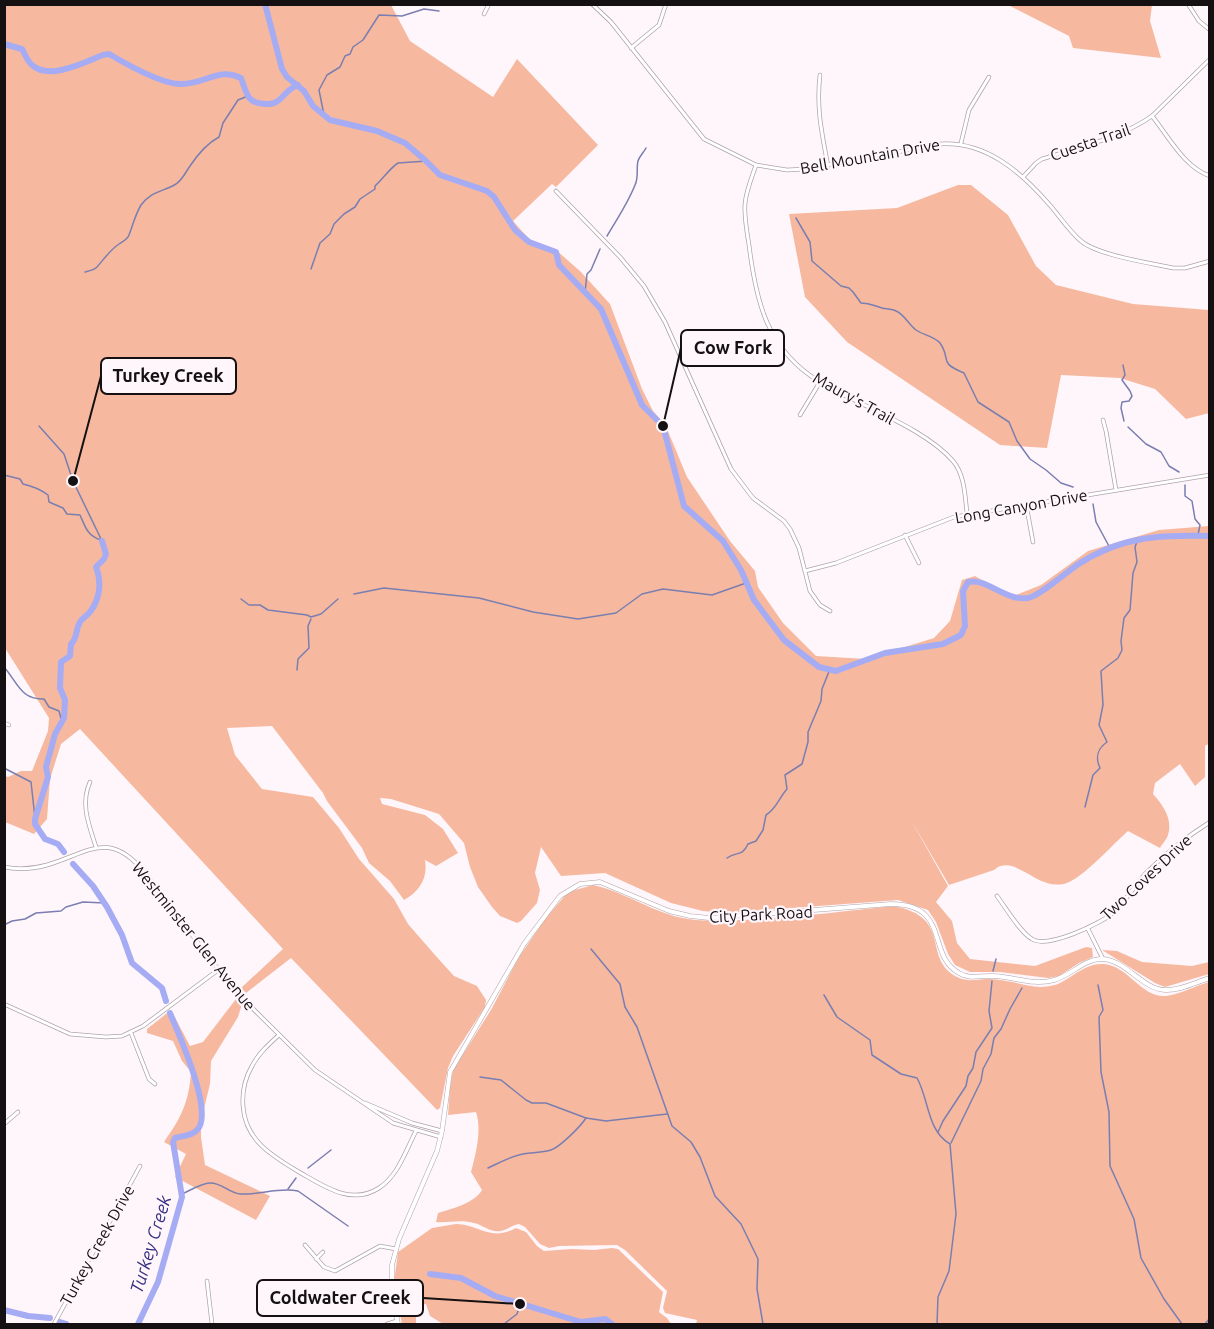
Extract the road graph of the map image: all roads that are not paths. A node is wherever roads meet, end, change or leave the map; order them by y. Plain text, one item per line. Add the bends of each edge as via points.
1 (489, 4) edge
2 (592, 4) edge
3 (666, 4) edge
4 (1188, 4) edge
5 (484, 14) dead end
6 (1209, 30) edge
7 (631, 48) junction
8 (1209, 59) edge
9 (820, 75) dead end
10 (989, 77) dead end
11 (1152, 116) junction
12 (961, 143) junction
13 (756, 165) junction
14 (828, 166) junction
15 (1209, 176) edge
16 (1023, 177) junction
17 (556, 191) dead end
18 (1209, 261) edge
19 (820, 382) junction
20 (800, 415) dead end
21 (1102, 420) dead end
22 (1209, 475) edge
23 (1116, 490) junction
24 (1026, 504) junction
25 (967, 513) junction
26 (905, 535) junction
27 (1033, 542) dead end
28 (919, 563) dead end
29 (804, 571) junction
30 (830, 611) dead end
31 (4, 723) edge
32 (9, 724) dead end
33 (90, 782) dead end
34 (1209, 822) edge
35 (96, 847) junction
36 (4, 867) edge
37 (997, 896) dead end
38 (1088, 928) junction
39 (1103, 959) junction
40 (218, 970) junction
41 (1209, 978) edge
42 (4, 1004) edge
43 (131, 1033) junction
44 (279, 1035) junction
45 (154, 1084) dead end
46 (358, 1100) junction
47 (18, 1112) dead end
48 (4, 1124) edge
49 (416, 1131) junction
50 (442, 1131) junction
51 (441, 1137) junction
52 (140, 1166) dead end
53 (305, 1245) dead end
54 (396, 1249) junction
55 (323, 1252) dead end
56 (316, 1259) junction
57 (207, 1281) dead end
58 (398, 1323) edge
59 (54, 1324) edge
60 (212, 1324) edge
61 (387, 1324) edge

1 - 5 street
2 - 7 street, Bell Mountain Drive
3 - 7 street via 659,25
4 - 6 street
7 - 13 street, Bell Mountain Drive via 704,139
8 - 11 street, Cuesta Trail
9 - 14 street via 818,116
10 - 12 street via 969,110
11 - 15 street via 1192,166
11 - 16 street, Cuesta Trail via 1113,136 1042,159
12 - 14 street, Bell Mountain Drive
12 - 16 street, Bell Mountain Drive via 994,156
13 - 14 street, Bell Mountain Drive via 787,170
13 - 19 street, Maury's Trail via 745,210 759,305 767,326 787,354
16 - 18 street, Bell Mountain Drive via 1082,242 1094,249 1173,268
17 - 29 street via 644,286 664,321 731,469 753,498 790,529
19 - 20 street
19 - 25 street, Maury's Trail via 942,450 958,469
21 - 23 street
22 - 23 street, Long Canyon Drive
23 - 24 street, Long Canyon Drive
24 - 25 street, Long Canyon Drive
24 - 27 street
25 - 26 street, Long Canyon Drive
26 - 28 street
26 - 29 street, Long Canyon Drive via 836,563
29 - 30 street via 813,596
31 - 32 street
33 - 35 street via 86,809
34 - 38 street, Two Coves Drive via 1188,835 1144,875 1113,913
35 - 36 street via 44,866
35 - 40 street, Westminster Glen Avenue via 120,851 134,860
37 - 38 street, Two Coves Drive via 1028,936 1039,942
38 - 39 street
39 - 41 street via 1162,990
39 - 50 street, City Park Road via 1050,981 968,976 949,965 929,919 909,906 698,917 669,911 606,884 580,884 560,896 533,931 453,1066
40 - 43 street
40 - 44 street, Westminster Glen Avenue
42 - 43 street via 70,1034 106,1037
43 - 45 street
44 - 46 street, Westminster Glen Avenue via 315,1070
44 - 49 street via 252,1065 243,1100 249,1131 278,1160 333,1192 363,1194 388,1180
46 - 49 street, Westminster Glen Avenue
46 - 50 street, Westminster Glen Avenue
47 - 48 street
49 - 51 street, Westminster Glen Avenue
50 - 51 street, City Park Road
51 - 54 street, City Park Road
52 - 59 street, Turkey Creek Drive
53 - 56 street
54 - 56 street via 380,1246 335,1271
54 - 58 street, City Park Road via 391,1281
55 - 56 street
57 - 60 street
58 - 61 street

